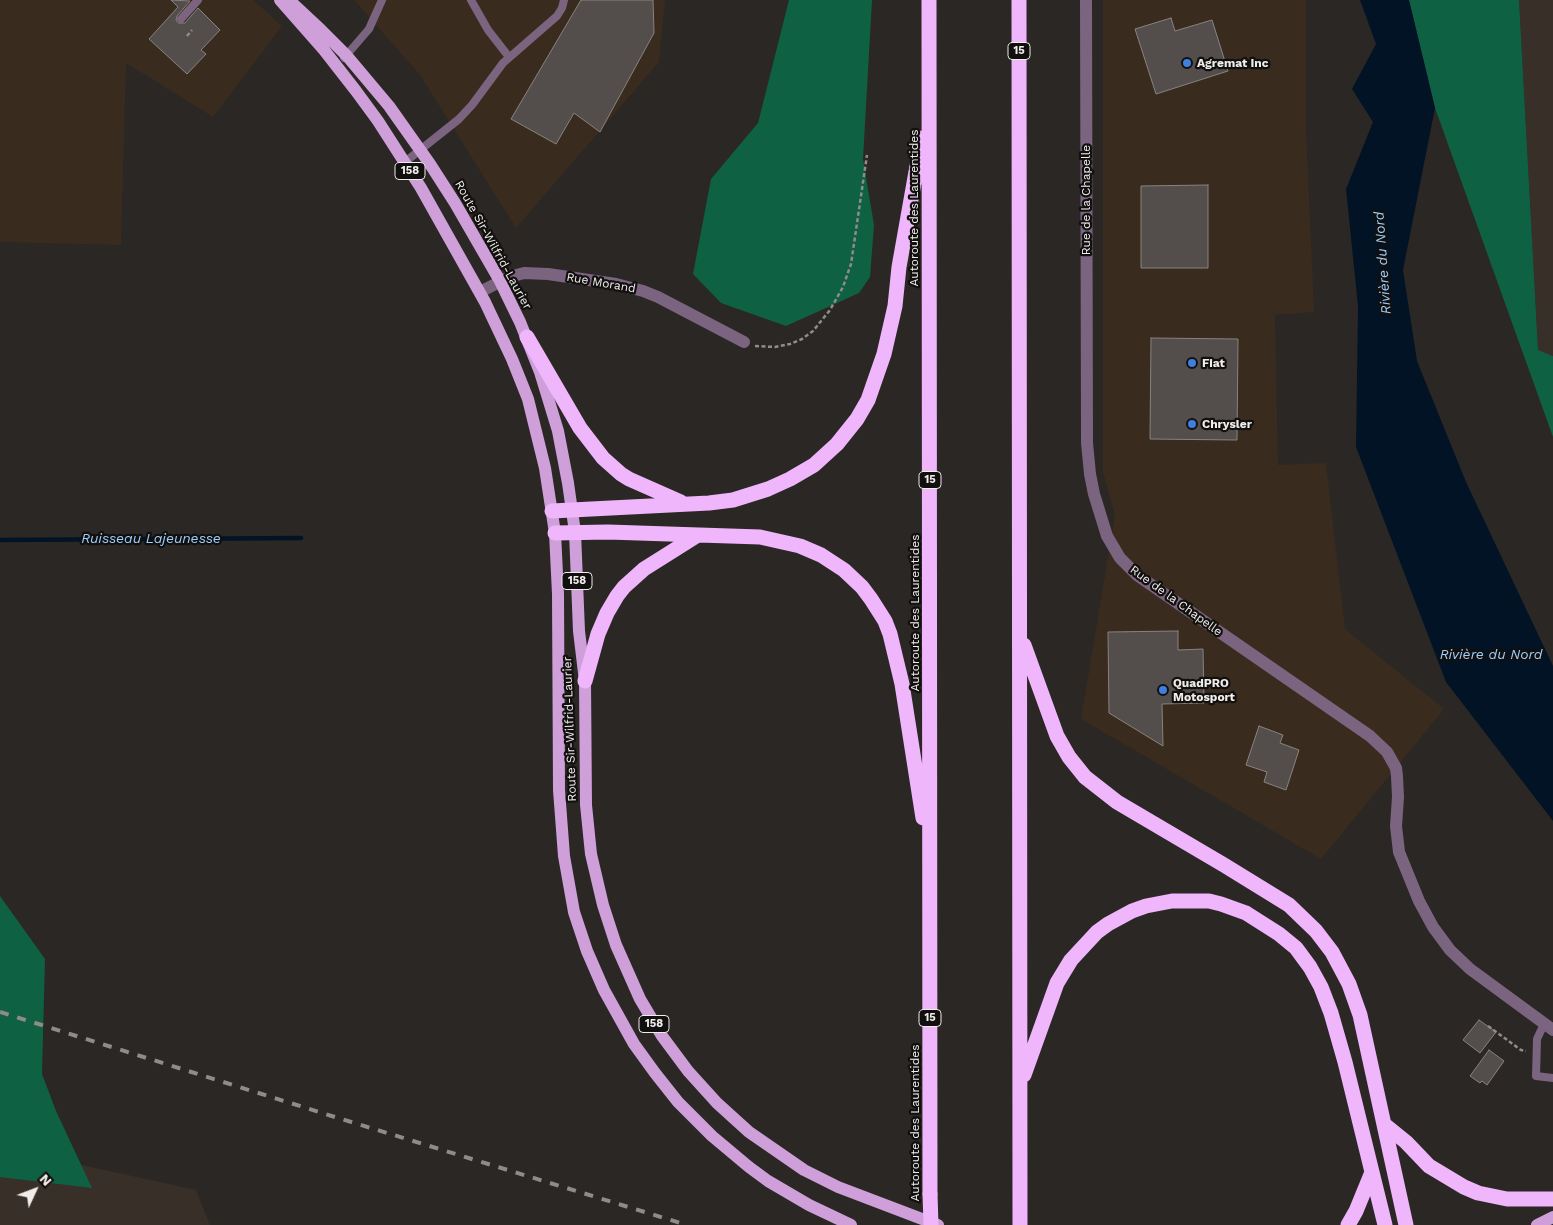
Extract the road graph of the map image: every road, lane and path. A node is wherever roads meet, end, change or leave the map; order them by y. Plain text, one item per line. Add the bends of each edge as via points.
1 (198, 0) edge
2 (280, 0) edge
3 (289, 0) edge
4 (382, 0) edge
5 (471, 0) edge
6 (564, 0) edge
7 (929, 0) edge
8 (1019, 0) edge
9 (1086, 0) edge
10 (180, 19) dead end
11 (192, 30) dead end
12 (187, 36) dead end
13 (347, 56) junction
14 (509, 58) junction
15 (336, 65) junction
16 (929, 99) junction
17 (421, 150) junction
18 (867, 154) dead end
19 (404, 162) junction
20 (500, 281) junction
21 (480, 292) junction
22 (527, 337) junction
23 (744, 342) joint
24 (684, 504) junction
25 (572, 509) junction
26 (552, 511) junction
27 (574, 532) junction
28 (555, 533) junction
29 (698, 535) junction
30 (1020, 634) junction
31 (585, 681) junction
32 (930, 862) junction
33 (1488, 1026) dead end
34 (1549, 1027) edge
35 (1521, 1050) dead end
36 (1553, 1078) edge
37 (1020, 1088) junction
38 (1385, 1125) junction
39 (1372, 1172) junction
40 (1553, 1199) edge
41 (1553, 1217) edge
42 (1020, 1223) edge
43 (851, 1225) edge
44 (931, 1225) edge
45 (938, 1225) edge
46 (1348, 1225) edge
47 (1385, 1225) edge
48 (1406, 1225) edge
49 (1537, 1225) edge

1 - 10 lane
2 - 15 main road, Route Sir-Wilfrid-Laurier / 158
3 - 13 main road, Route Sir-Wilfrid-Laurier / 158
4 - 13 lane via 369,29
5 - 14 lane
6 - 14 lane via 556,16
7 - 16 highway, Autoroute des Laurentides / 15
8 - 30 highway, 15
9 - 34 street, Rue de la Chapelle via 1087,443 1092,487 1107,536 1120,558 1137,576 1370,736 1387,752 1398,776 1396,835 1399,852 1433,927 1465,964
11 - 12 path
13 - 15 lane
13 - 17 main road, Route Sir-Wilfrid-Laurier / 158
14 - 17 lane via 459,119
15 - 19 main road, Route Sir-Wilfrid-Laurier / 158
16 - 24 highway via 890,328 868,400 837,444 801,473 733,500
16 - 32 highway, Autoroute des Laurentides / 15
17 - 19 lane
17 - 20 main road, Route Sir-Wilfrid-Laurier / 158
18 - 23 path via 851,264 830,310 813,331 790,344 759,347
19 - 21 main road, Route Sir-Wilfrid-Laurier / 158
20 - 21 street, Rue Morand
20 - 22 main road, Route Sir-Wilfrid-Laurier / 158
20 - 23 street, Rue Morand via 519,274 535,273 629,287 658,297
21 - 26 main road, Route Sir-Wilfrid-Laurier / 158 via 531,408 546,468
22 - 24 highway via 580,428 602,458 620,474
22 - 25 main road, Route Sir-Wilfrid-Laurier / 158 via 553,409
24 - 25 highway
25 - 26 highway
25 - 27 main road, Route Sir-Wilfrid-Laurier / 158
26 - 28 main road, Route Sir-Wilfrid-Laurier / 158
27 - 28 highway
27 - 29 highway
27 - 31 main road, Route Sir-Wilfrid-Laurier / 158
28 - 43 main road, Route Sir-Wilfrid-Laurier / 158 via 561,834 574,912 595,970 634,1044 665,1086 712,1136 768,1181
29 - 31 highway via 656,560 620,592 602,624
29 - 32 highway via 760,537 800,546 844,570 871,599 885,621 899,667
30 - 37 highway, 15
30 - 38 highway via 1052,726 1085,777 1117,802 1288,905 1324,942 1344,972 1358,1008
31 - 45 main road, Route Sir-Wilfrid-Laurier / 158 via 587,823 596,879 621,961 662,1036 700,1086 766,1145 838,1187
32 - 44 highway, Autoroute des Laurentides / 15, bridge
33 - 35 path
34 - 36 lane via 1537,1039 1536,1076
37 - 39 highway via 1057,983 1070,960 1096,932 1120,917 1152,905 1190,900 1221,904 1246,912 1279,934 1303,957 1316,976 1337,1035
37 - 42 highway, 15
38 - 40 highway via 1429,1166 1464,1187 1507,1199
38 - 48 highway
39 - 46 highway
39 - 47 highway
41 - 49 main road

